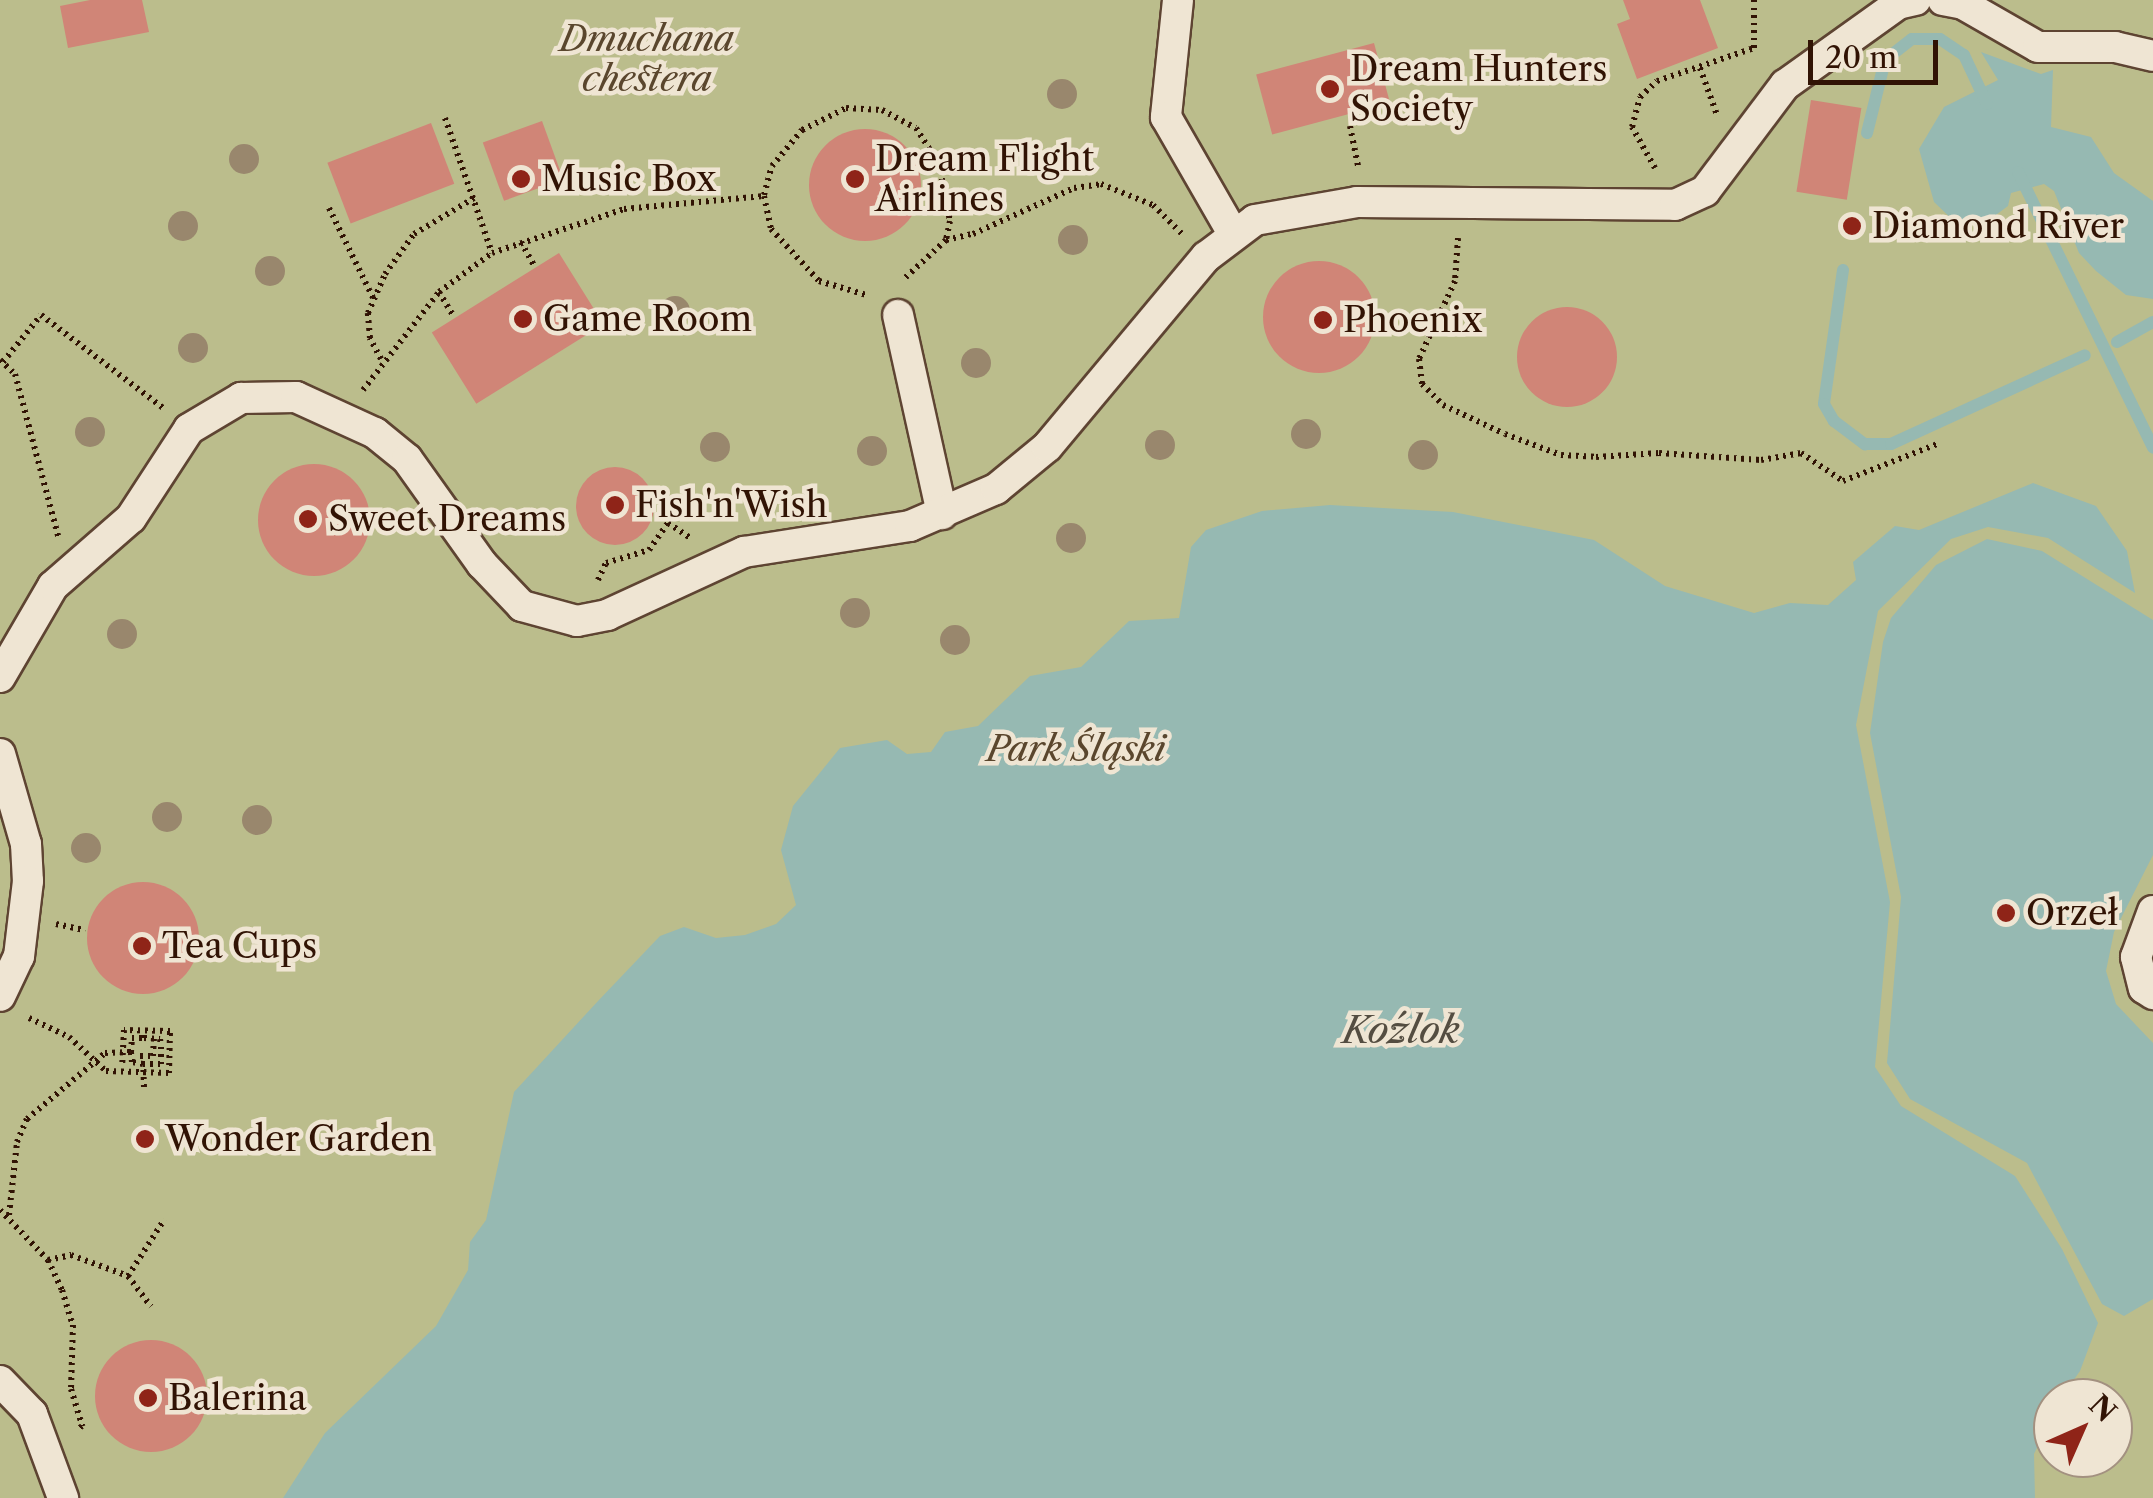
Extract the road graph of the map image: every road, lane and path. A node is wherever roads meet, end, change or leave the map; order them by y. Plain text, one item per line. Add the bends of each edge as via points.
1 (1178, 0) edge
2 (1754, 0) edge
3 (1916, 0) edge
4 (1943, 0) edge
5 (1754, 48) junction
6 (2153, 56) edge
7 (1784, 84) junction
8 (445, 118) dead end
9 (764, 196) junction
10 (474, 198) junction
11 (1675, 205) junction
12 (1459, 206) junction
13 (330, 208) dead end
14 (1232, 232) junction
15 (946, 240) junction
16 (521, 242) junction
17 (492, 253) junction
18 (1206, 257) junction
19 (534, 265) dead end
20 (439, 292) junction
21 (373, 298) junction
22 (893, 303) junction
23 (453, 315) dead end
24 (381, 359) junction
25 (1, 361) edge
26 (160, 405) dead end
27 (347, 418) junction
28 (1940, 444) dead end
29 (942, 514) junction
30 (74, 568) junction
31 (0, 677) edge
32 (0, 754) edge
33 (2153, 911) edge
34 (2153, 994) edge
35 (8, 1005) edge
36 (144, 1034) junction
37 (154, 1038) junction
38 (165, 1046) junction
39 (127, 1052) junction
40 (142, 1060) junction
41 (92, 1062) junction
42 (122, 1064) dead end
43 (144, 1087) dead end
44 (0, 1210) edge
45 (8, 1214) junction
46 (164, 1220) dead end
47 (48, 1260) junction
48 (128, 1276) junction
49 (151, 1306) dead end
50 (0, 1380) edge
51 (46, 1452) junction
52 (62, 1498) edge

1 - 14 street via 1166,117
2 - 5 path
3 - 7 street via 1898,4
4 - 6 street via 2038,47 2115,47
5 - 7 path
5 - 11 path via 1657,81 1640,97 1632,127
7 - 11 street via 1705,191
8 - 10 path
9 - 15 path via 772,166 802,130 846,108 882,110 916,128 938,164 950,194
9 - 16 path via 624,209
9 - 22 path via 772,230 820,282
10 - 17 path
10 - 21 path via 414,234
11 - 12 street
12 - 14 street via 1322,204
12 - 28 path via 1455,282 1419,360 1422,384 1444,404 1561,454 1761,460 1802,452 1843,481
13 - 21 path
14 - 18 street
15 - 18 path via 1074,188 1101,184 1153,205
15 - 22 path
16 - 17 path
16 - 19 path
17 - 20 path
18 - 29 street via 1024,470
20 - 23 path
20 - 24 path
21 - 24 path via 370,338
22 - 29 street
24 - 27 path
25 - 26 path via 42,316
25 - 30 path via 14,374 59,542
27 - 29 street via 407,458 501,588 522,606 578,622 744,552 910,526
27 - 30 street via 267,393 216,408 189,429 131,518
30 - 31 street via 37,606
32 - 35 street via 26,844 28,881
33 - 34 street via 2136,957 2144,988
35 - 41 path via 69,1037
36 - 37 path
36 - 38 path via 170,1031
36 - 39 path via 132,1038
37 - 38 path
37 - 40 path via 153,1056
38 - 40 path via 161,1064
38 - 40 path via 169,1073
39 - 40 path via 132,1062
39 - 41 path
39 - 42 path
40 - 41 path via 106,1072
40 - 43 path
41 - 45 path via 27,1119
44 - 45 path
45 - 47 path
46 - 48 path
47 - 48 path via 71,1254
47 - 51 path via 73,1325 71,1389 82,1426
48 - 49 path
50 - 51 street via 32,1414
51 - 52 street

